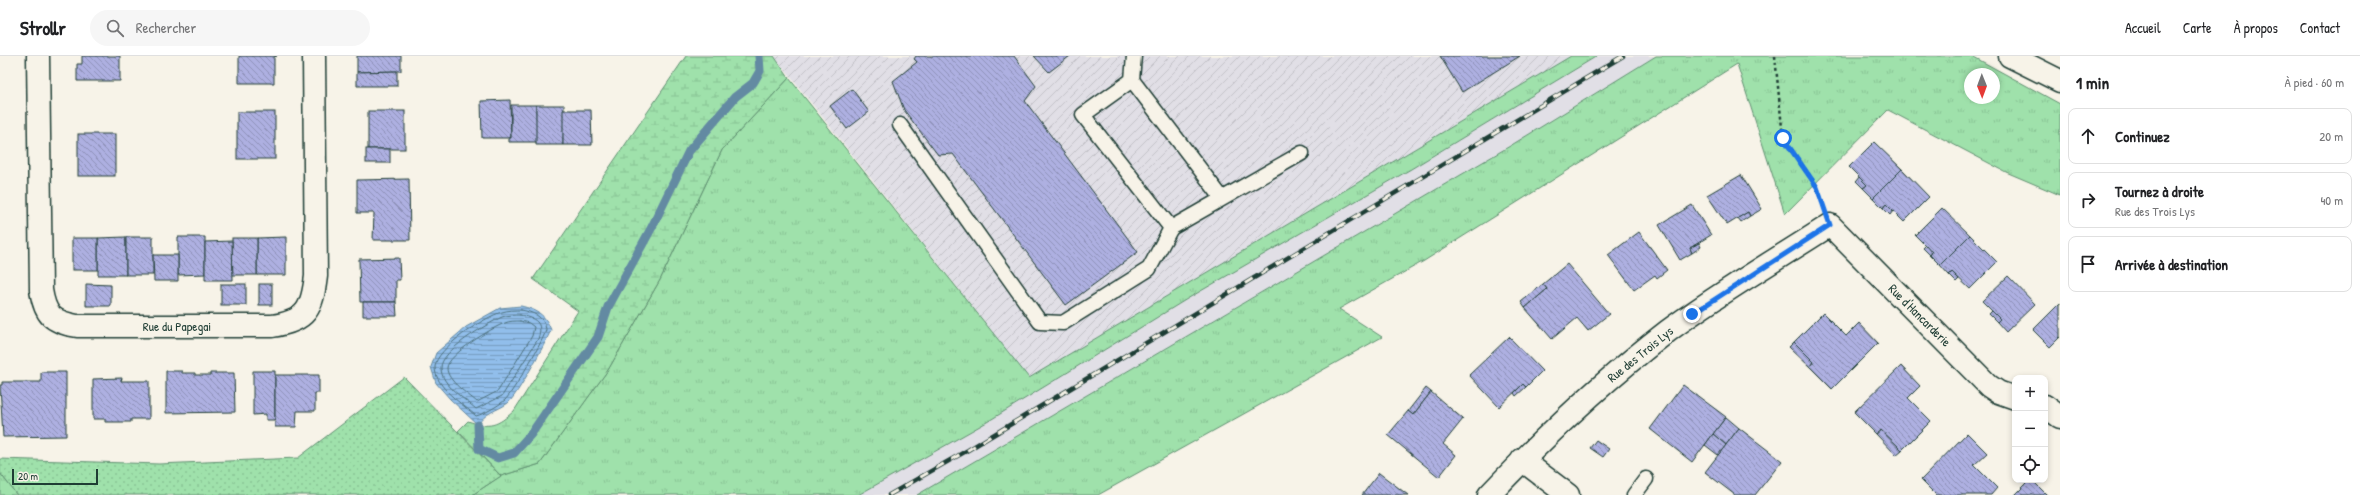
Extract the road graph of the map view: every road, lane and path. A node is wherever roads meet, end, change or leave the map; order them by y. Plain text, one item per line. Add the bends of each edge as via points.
1 (38, 56) edge
2 (314, 56) edge
3 (1134, 56) edge
4 (1775, 56) edge
5 (2010, 56) edge
6 (1132, 80) junction
7 (2060, 82) edge
8 (900, 125) dead end
9 (1302, 153) dead end
10 (1222, 198) junction
11 (1830, 225) junction
12 (1170, 228) junction
13 (2012, 397) edge
14 (2048, 408) edge
15 (2060, 417) edge
16 (1522, 460) junction
17 (1646, 479) dead end
18 (1489, 495) edge
19 (1568, 495) edge
20 (1634, 495) edge

1 - 2 street, Rue du Papegai via 41,290 47,312 62,324 77,326 272,326 298,320 308,311 313,299 316,276
3 - 6 lane
4 - 11 path via 1783,138 1817,187
5 - 7 street
6 - 10 lane
6 - 12 lane via 1084,115
8 - 12 lane via 1040,322 1063,323 1149,269
9 - 10 lane
10 - 12 lane
11 - 13 street, Rue d'Hancarderie via 1990,386
11 - 16 street, Rue des Trois Lys via 1668,332 1571,412
14 - 15 street
16 - 18 street, Rue des Trois Lys
16 - 19 street
17 - 20 lane

